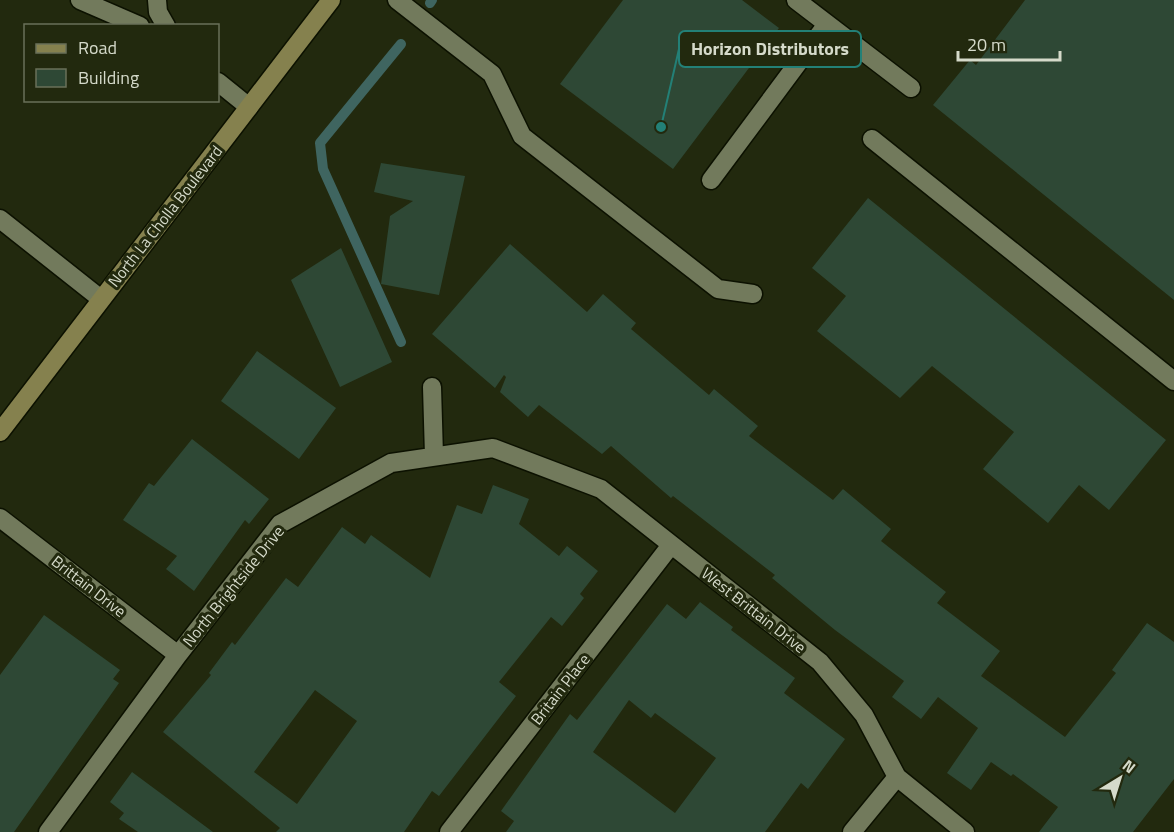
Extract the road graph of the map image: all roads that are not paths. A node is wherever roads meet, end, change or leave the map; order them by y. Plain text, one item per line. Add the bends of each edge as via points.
1 (80, 0) edge
2 (157, 0) edge
3 (331, 0) edge
4 (397, 0) edge
5 (796, 0) edge
6 (135, 24) edge
7 (165, 24) edge
8 (827, 24) junction
9 (219, 83) edge
10 (911, 88) dead end
11 (249, 107) junction
12 (872, 138) dead end
13 (711, 180) dead end
14 (0, 219) edge
15 (753, 294) dead end
16 (101, 299) junction
17 (1174, 381) edge
18 (432, 387) dead end
19 (0, 432) edge
20 (493, 448) joint
21 (434, 456) junction
22 (0, 518) edge
23 (671, 546) junction
24 (178, 655) junction
25 (897, 777) junction
26 (48, 832) edge
27 (449, 832) edge
28 (852, 832) edge
29 (965, 832) edge

1 - 6 street
2 - 7 street
3 - 11 street, North La Cholla Boulevard
4 - 15 street via 492,74 522,136 718,290
5 - 8 street
8 - 10 street
8 - 13 street
9 - 11 street
11 - 16 street, North La Cholla Boulevard
12 - 17 street
14 - 16 street
16 - 19 street, North La Cholla Boulevard
18 - 21 street
20 - 21 street, North Brightside Drive
20 - 23 street, West Brittain Drive via 601,489
21 - 24 street, North Brightside Drive via 391,463 280,524
22 - 24 street, Brittain Drive
23 - 25 street, West Brittain Drive via 820,662 864,715
23 - 27 street, Britain Place
24 - 26 street, North Brightside Drive
25 - 28 street
25 - 29 street, West Brittain Drive

